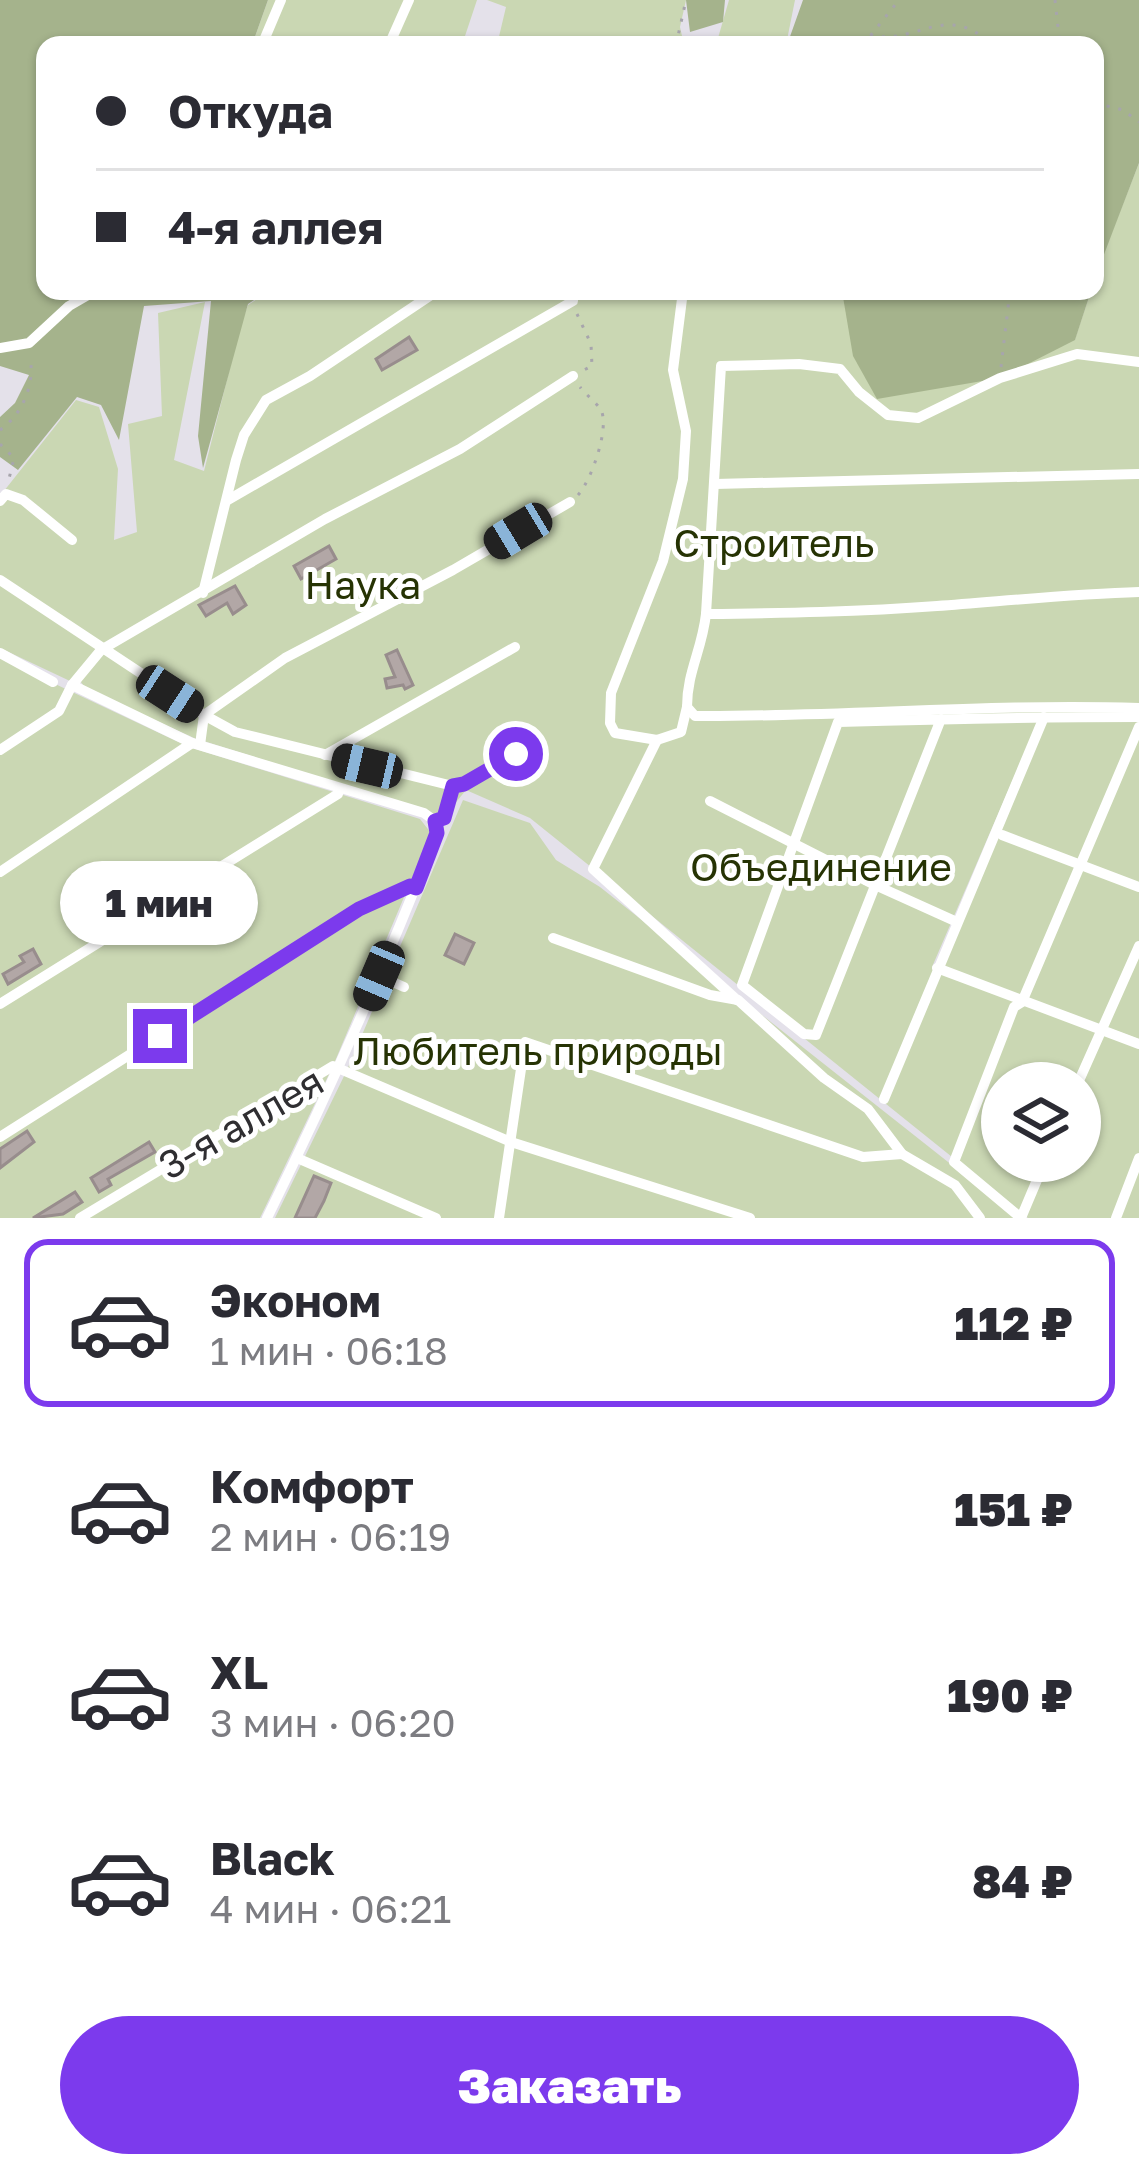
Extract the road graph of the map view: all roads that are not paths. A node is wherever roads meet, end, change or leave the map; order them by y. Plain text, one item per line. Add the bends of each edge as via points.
1 (281, 0) edge
2 (409, 0) edge
3 (266, 36) edge
4 (393, 36) edge
5 (79, 300) edge
6 (424, 300) edge
7 (566, 300) edge
8 (681, 300) edge
9 (0, 348) edge
10 (1139, 362) edge
11 (573, 376) road end
12 (1139, 474) edge
13 (715, 484) junction
14 (3, 497) edge
15 (228, 500) junction
16 (570, 502) road end
17 (72, 540) dead end
18 (0, 580) edge
19 (1139, 592) edge
20 (203, 593) junction
21 (706, 614) junction
22 (515, 647) dead end
23 (101, 650) junction
24 (0, 653) edge
25 (53, 682) dead end
26 (72, 685) junction
27 (687, 707) junction
28 (1139, 712) edge
29 (204, 716) junction
30 (1044, 717) junction
31 (940, 719) junction
32 (1139, 728) edge
33 (657, 740) junction
34 (196, 744) junction
35 (0, 750) edge
36 (516, 754) dead end
37 (324, 756) junction
38 (453, 786) junction
39 (339, 789) junction
40 (710, 801) dead end
41 (435, 821) junction
42 (1002, 835) dead end
43 (794, 845) junction
44 (1081, 864) junction
45 (0, 872) edge
46 (875, 885) junction
47 (1139, 886) edge
48 (416, 888) junction
49 (957, 922) junction
50 (553, 938) dead end
51 (1139, 946) edge
52 (938, 968) junction
53 (379, 976) junction
54 (404, 986) dead end
55 (738, 1000) junction
56 (1022, 1001) junction
57 (0, 1004) edge
58 (1103, 1030) junction
59 (1139, 1044) edge
60 (1088, 1062) edge
61 (339, 1070) junction
62 (884, 1099) dead end
63 (0, 1137) edge
64 (512, 1142) junction
65 (902, 1154) junction
66 (297, 1158) junction
67 (1139, 1159) edge
68 (1036, 1182) edge
69 (80, 1218) edge
70 (267, 1218) edge
71 (436, 1218) edge
72 (499, 1218) edge
73 (750, 1218) edge
74 (980, 1218) edge
75 (1021, 1218) edge
76 (1116, 1218) edge

1 - 3 street
2 - 4 street
5 - 9 street via 29,343
6 - 15 street via 266,400 244,435
7 - 15 street
8 - 33 street via 673,370 686,431 682,478 663,561 611,693 615,733
10 - 13 street via 1077,354 1000,378 918,418 888,415 840,369 721,366
11 - 20 street
12 - 13 street
13 - 21 street
14 - 17 street via 23,500
15 - 20 street
16 - 29 street via 285,658
18 - 23 street
19 - 21 street
20 - 23 street
21 - 27 street
22 - 37 street
23 - 26 street
23 - 29 street
24 - 25 street
26 - 34 street
26 - 35 street via 59,711
27 - 28 street via 694,716 754,717
27 - 33 street via 681,732
28 - 30 street
29 - 34 street
29 - 37 street
30 - 31 street
30 - 49 street
31 - 43 street via 838,722
31 - 46 street
32 - 44 street
33 - 55 street via 593,869
34 - 39 street
34 - 45 street
36 - 38 street
37 - 38 street
38 - 41 street via 444,818
39 - 41 street
39 - 57 street
40 - 43 street
41 - 48 street
42 - 44 street
43 - 46 street
43 - 46 street via 742,985 804,1034 816,1035
44 - 47 street
44 - 56 street
46 - 49 street
48 - 53 street
48 - 63 street via 359,909
49 - 52 street
50 - 55 street
51 - 58 street
52 - 56 street
52 - 62 street
53 - 54 street
53 - 61 street
55 - 65 street via 868,1109
56 - 58 street
56 - 75 street via 954,1162
58 - 59 street
58 - 60 street
61 - 64 street
61 - 66 street
61 - 69 street, 3-я аллея via 333,1066
64 - 65 street via 524,1042 863,1156
64 - 72 street
64 - 73 street
65 - 74 street via 955,1185
66 - 70 street
66 - 71 street
67 - 76 street
68 - 75 street

